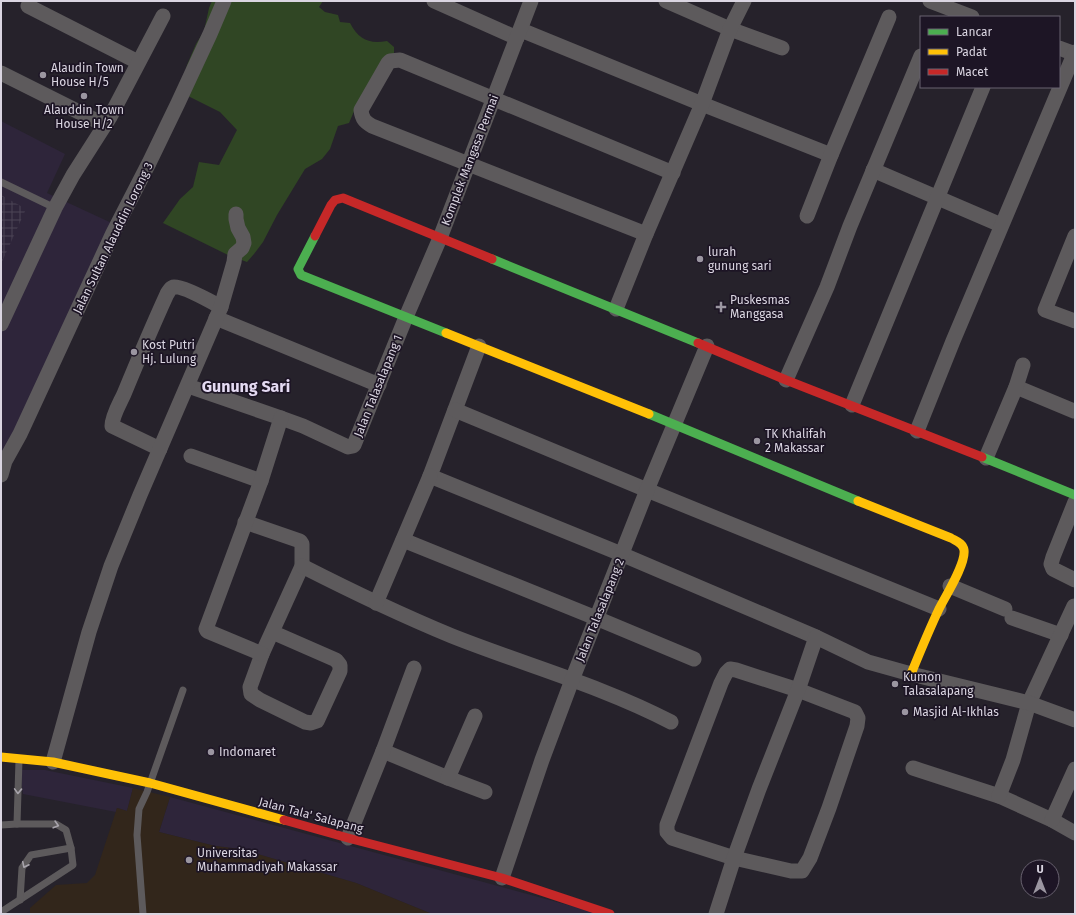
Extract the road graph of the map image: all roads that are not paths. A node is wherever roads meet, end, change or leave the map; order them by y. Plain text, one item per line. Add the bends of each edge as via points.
1 (224, 1) edge
2 (434, 1) edge
3 (531, 1) edge
4 (666, 1) edge
5 (744, 1) edge
6 (28, 6) dead end
7 (939, 6) edge
8 (163, 16) dead end
9 (969, 16) edge
10 (889, 17) dead end
11 (730, 29) junction
12 (519, 34) junction
13 (782, 48) dead end
14 (1060, 48) edge
15 (1075, 53) edge
16 (920, 58) edge
17 (138, 62) junction
18 (1, 73) edge
19 (983, 88) edge
20 (1060, 88) edge
21 (1060, 88) edge
22 (493, 98) junction
23 (702, 104) junction
24 (105, 124) junction
25 (831, 155) junction
26 (469, 165) junction
27 (873, 170) junction
28 (673, 173) junction
29 (1, 182) edge
30 (938, 198) junction
31 (55, 208) junction
32 (236, 214) dead end
33 (807, 216) dead end
34 (1001, 225) junction
35 (646, 234) junction
36 (1075, 236) edge
37 (440, 238) junction
38 (616, 309) junction
39 (219, 312) junction
40 (406, 317) junction
41 (1075, 322) edge
42 (1, 324) edge
43 (479, 346) junction
44 (707, 346) junction
45 (1023, 365) dead end
46 (786, 380) junction
47 (379, 385) junction
48 (188, 386) junction
49 (1016, 387) junction
50 (852, 405) junction
51 (455, 410) junction
52 (1074, 411) dead end
53 (281, 418) junction
54 (675, 425) junction
55 (917, 431) junction
56 (160, 449) junction
57 (191, 456) dead end
58 (986, 458) junction
59 (1, 475) edge
60 (430, 476) junction
61 (261, 481) junction
62 (647, 490) junction
63 (1075, 494) edge
64 (1075, 502) edge
65 (245, 522) junction
66 (403, 540) junction
67 (622, 555) junction
68 (302, 566) junction
69 (1075, 580) edge
70 (950, 586) junction
71 (376, 603) junction
72 (1074, 606) dead end
73 (939, 609) junction
74 (596, 618) junction
75 (272, 632) junction
76 (1061, 635) junction
77 (816, 636) junction
78 (262, 654) junction
79 (694, 659) dead end
80 (414, 668) dead end
81 (911, 674) junction
82 (572, 680) junction
83 (183, 690) dead end
84 (798, 690) junction
85 (1029, 703) junction
86 (475, 716) dead end
87 (1075, 720) edge
88 (671, 722) dead end
89 (383, 751) junction
90 (1, 757) edge
91 (19, 758) junction
92 (53, 762) junction
93 (913, 768) dead end
94 (1075, 769) edge
95 (448, 778) junction
96 (150, 782) junction
97 (485, 792) dead end
98 (999, 796) junction
99 (1052, 820) junction
100 (17, 824) junction
101 (1, 825) edge
102 (1075, 833) edge
103 (348, 838) junction
104 (71, 848) junction
105 (734, 858) junction
106 (502, 878) junction
107 (20, 900) junction
108 (1, 912) edge
109 (143, 914) edge
110 (609, 914) edge
111 (716, 914) edge

1 - 59 street, Jalan Sultan Alauddin Lorong 3 via 178,103 5,461
2 - 12 street
3 - 12 street, Komplek Mangasa Permai
4 - 11 street
5 - 11 street
6 - 17 street
7 - 9 street
8 - 17 street
10 - 25 street
11 - 13 street
11 - 23 street
12 - 22 street, Komplek Mangasa Permai
12 - 23 street
14 - 15 street
15 - 21 street
16 - 27 street
17 - 24 street
18 - 24 street
19 - 30 street
20 - 34 street
22 - 26 street, Komplek Mangasa Permai
22 - 26 street via 397,60 388,63 361,110 362,118 372,126
22 - 28 street
23 - 25 street
23 - 28 street
24 - 31 street
25 - 33 street
26 - 35 street
26 - 37 street, Komplek Mangasa Permai
27 - 30 street
27 - 46 street
28 - 35 street
29 - 31 lane
30 - 34 street
30 - 50 street
31 - 42 street
32 - 39 street via 244,243 236,254
34 - 55 street
35 - 38 street
36 - 41 street via 1045,310
37 - 38 street
37 - 40 street, Komplek Mangasa Permai
37 - 40 street via 343,198 337,199 331,205 298,269 301,275
38 - 44 street
39 - 47 street
39 - 48 street
39 - 56 street via 187,290 170,288 130,378 112,426
40 - 43 street
40 - 47 street, Jalan Talasalapang 1
43 - 51 street
43 - 54 street
44 - 46 street
44 - 54 street, Jalan Talasalapang 2
45 - 49 street
46 - 50 street
47 - 53 street, Jalan Talasalapang 1 via 353,446 348,447
48 - 53 street, Jalan Talasalapang 1
48 - 56 street
49 - 52 street
49 - 58 street
50 - 55 street
51 - 60 street
51 - 62 street
53 - 61 street
54 - 62 street, Jalan Talasalapang 2
54 - 70 street via 960,542 964,551 959,569
55 - 58 street
56 - 92 street via 96,608
57 - 61 street
58 - 63 street
60 - 66 street
60 - 67 street
61 - 65 street
62 - 67 street, Jalan Talasalapang 2
62 - 73 street
64 - 69 street via 1051,564 1053,569
65 - 68 street via 300,541
65 - 78 street via 206,630
66 - 71 street
66 - 74 street
67 - 74 street, Jalan Talasalapang 2
67 - 77 street
68 - 71 street
68 - 75 street
70 - 73 street
70 - 76 street
71 - 82 street via 452,636
72 - 76 street
73 - 81 street
74 - 79 street
74 - 82 street, Jalan Talasalapang 2
75 - 78 street
75 - 78 street via 336,660 340,665 340,671 317,721 305,722 251,694 250,688
76 - 85 street
77 - 81 street via 868,662
77 - 84 street
80 - 89 street
81 - 85 street
82 - 88 street
82 - 106 street, Jalan Talasalapang 2
83 - 96 lane
84 - 105 street
84 - 105 street via 855,712 858,718 810,858 802,871 797,871
84 - 105 street via 730,669 721,683 667,825 667,832 672,838
85 - 87 street
85 - 98 street via 1013,760
86 - 95 street
89 - 95 street
89 - 103 street
90 - 91 street, Jalan Tala' Salapang
91 - 92 street, Jalan Tala' Salapang
91 -> 100 lane
92 - 96 street, Jalan Tala' Salapang
93 - 98 street
94 - 99 street
95 - 97 street
96 - 103 street, Jalan Tala' Salapang
96 - 109 lane via 139,809 137,828
98 - 99 street
99 - 102 street
100 - 101 lane
100 -> 104 lane via 56,824 66,830
103 - 106 street, Jalan Tala' Salapang
104 - 107 lane via 73,865
104 -> 107 lane via 31,855 22,868
105 - 111 street
106 - 110 street, Jalan Tala' Salapang
107 - 108 lane

